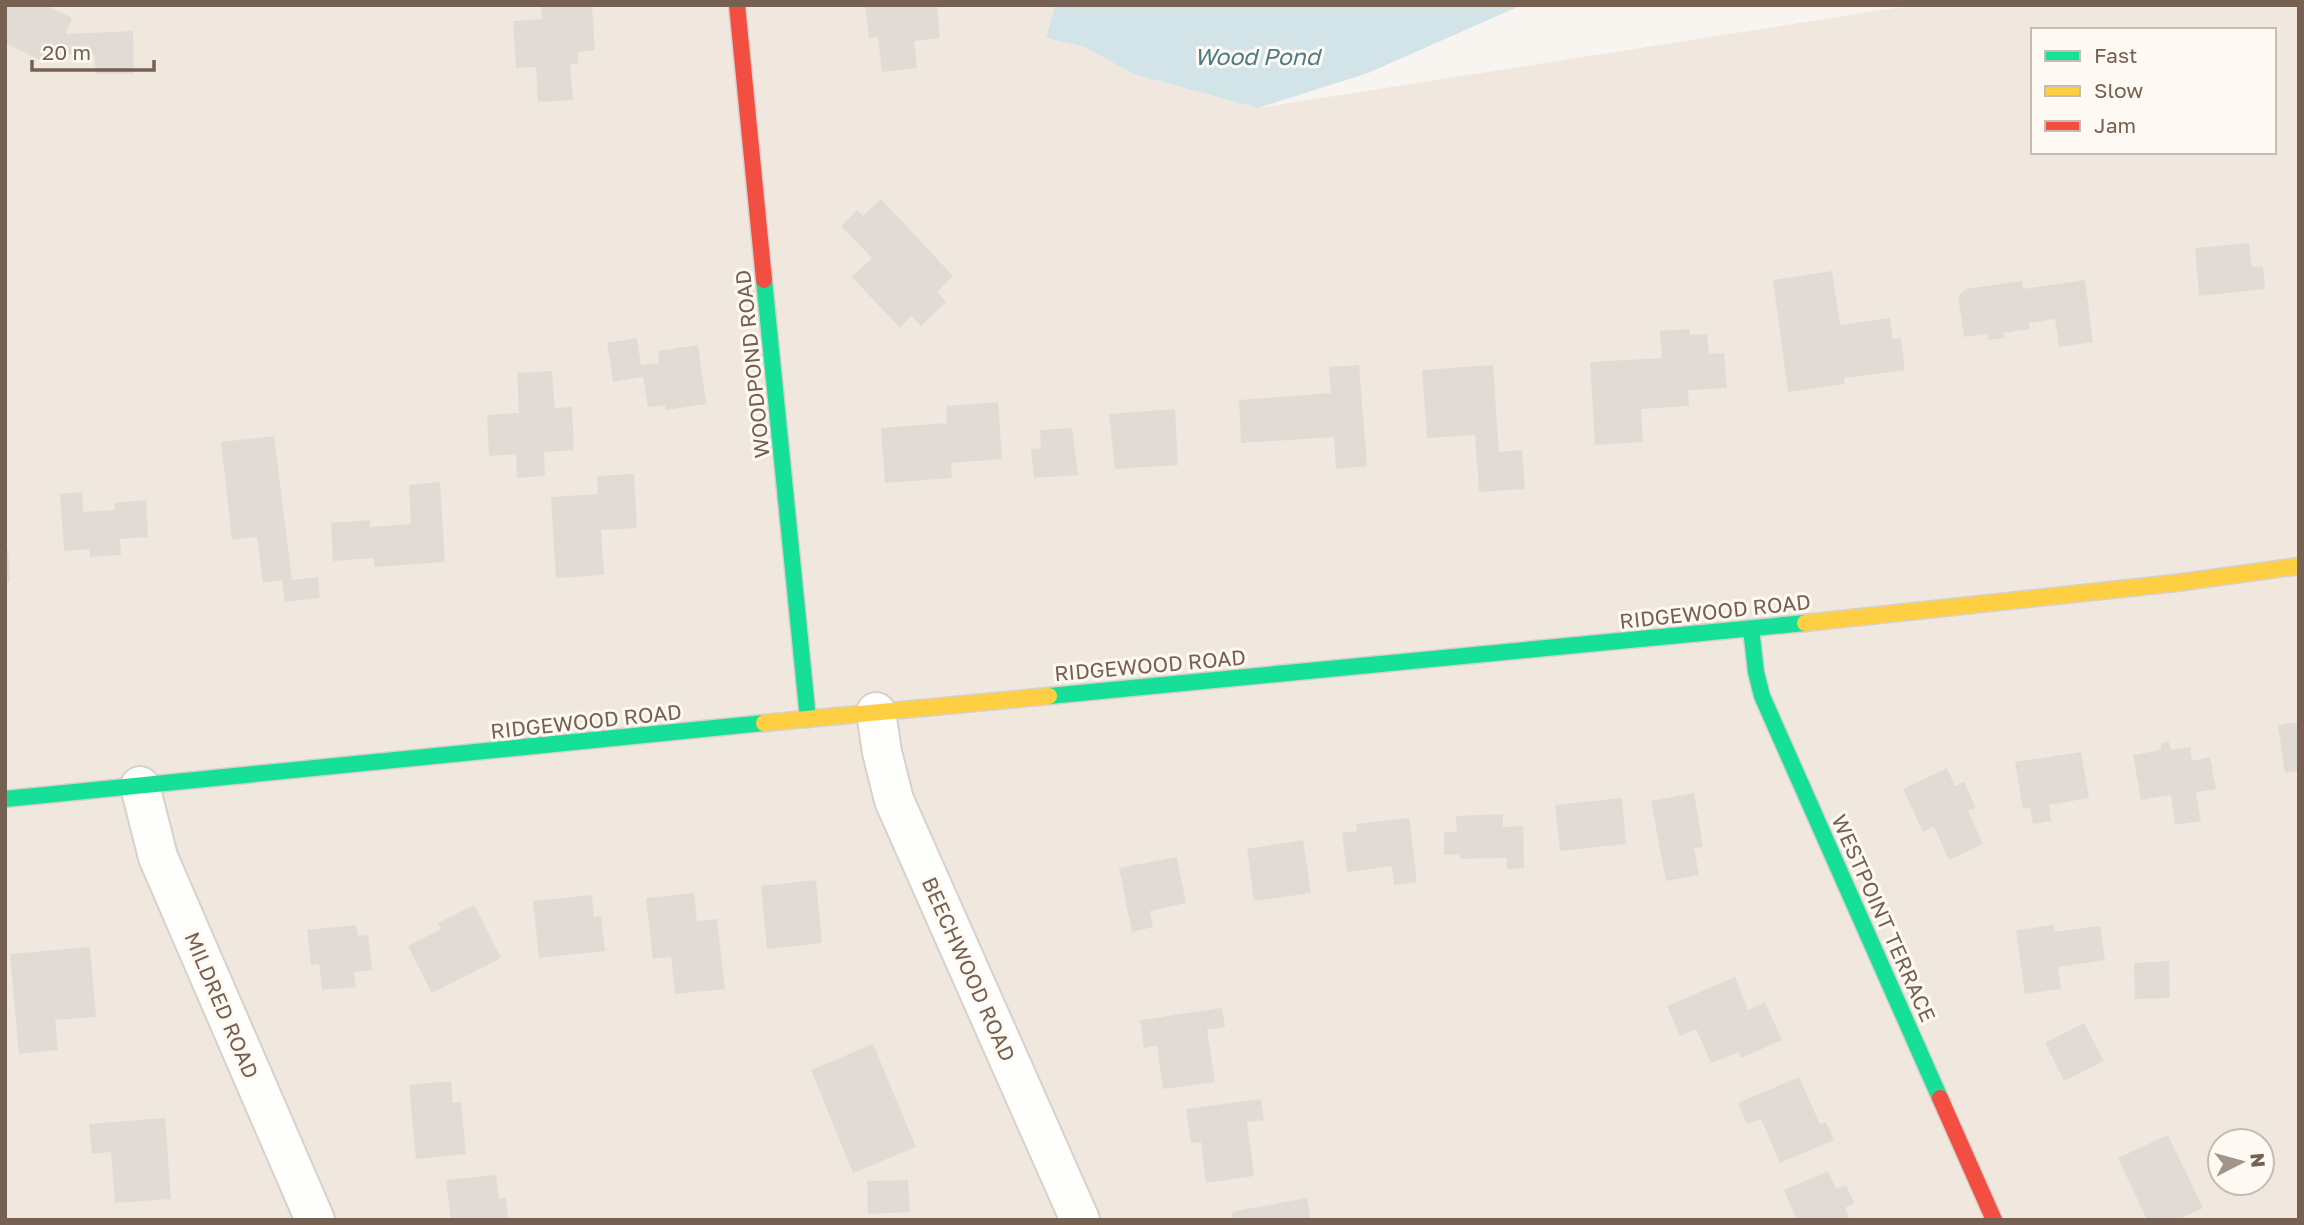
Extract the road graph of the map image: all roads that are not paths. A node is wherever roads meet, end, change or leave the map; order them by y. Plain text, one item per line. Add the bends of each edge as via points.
1 (737, 5) edge
2 (2299, 566) edge
3 (1751, 629) junction
4 (876, 712) junction
5 (808, 719) junction
6 (140, 786) junction
7 (5, 799) edge
8 (315, 1220) edge
9 (1080, 1220) edge
10 (1994, 1220) edge

1 - 5 main road, WOODPOND ROAD
2 - 3 main road, RIDGEWOOD ROAD
3 - 4 main road, RIDGEWOOD ROAD
3 - 10 main road, WESTPOINT TERRACE via 1762,696
4 - 5 main road, RIDGEWOOD ROAD
4 - 9 street, BEECHWOOD ROAD via 894,800
5 - 6 main road, RIDGEWOOD ROAD
6 - 7 main road, RIDGEWOOD ROAD
6 - 8 street, MILDRED ROAD via 158,857

